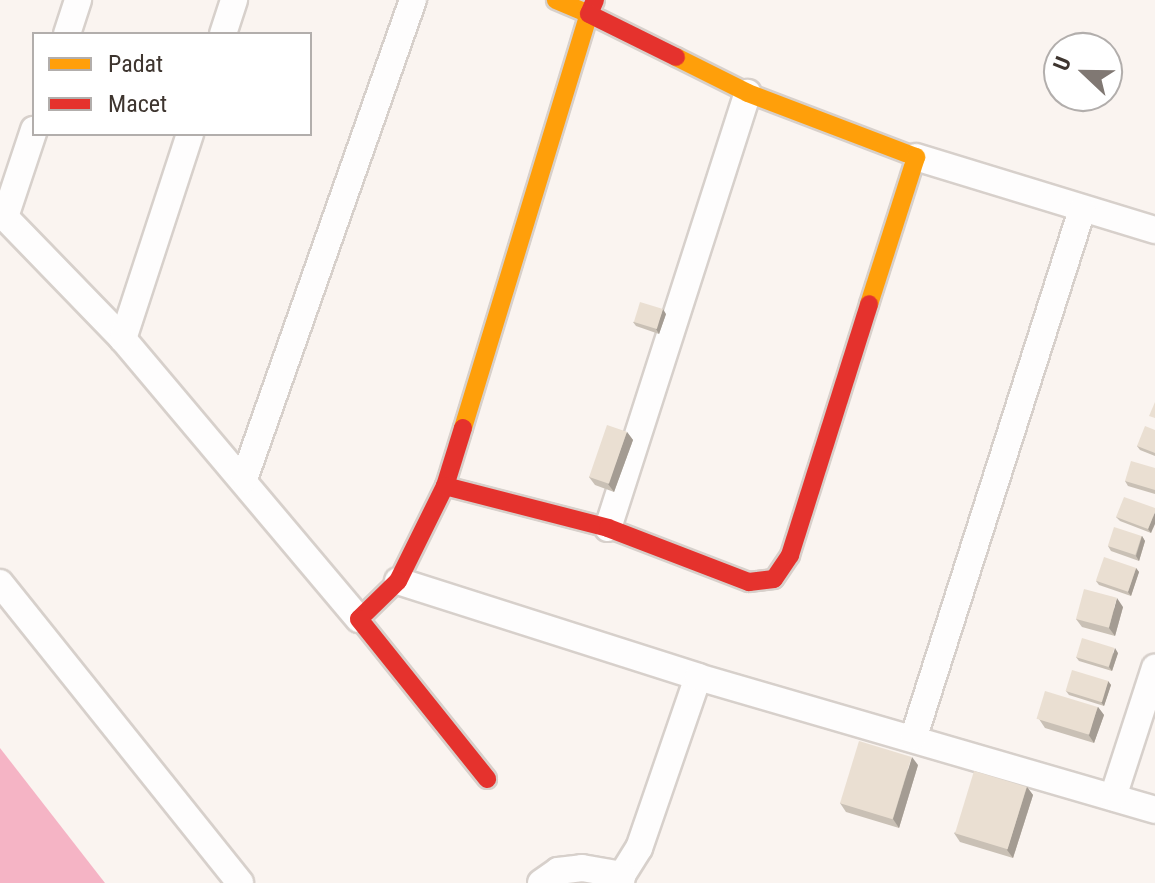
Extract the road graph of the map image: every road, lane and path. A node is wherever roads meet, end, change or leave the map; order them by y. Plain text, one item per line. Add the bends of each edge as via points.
1 (78, 0) edge
2 (234, 0) edge
3 (413, 0) edge
4 (556, 0) edge
5 (592, 7) edge
6 (68, 32) edge
7 (224, 32) edge
8 (748, 93) junction
9 (32, 135) edge
10 (189, 136) edge
11 (916, 157) junction
12 (1082, 210) junction
13 (2, 214) edge
14 (1155, 230) edge
15 (123, 339) junction
16 (244, 479) junction
17 (445, 486) junction
18 (608, 528) junction
19 (398, 581) junction
20 (0, 583) edge
21 (359, 619) junction
22 (1155, 668) edge
23 (698, 677) junction
24 (914, 736) junction
25 (487, 779) dead end
26 (1113, 797) junction
27 (1155, 810) edge
28 (622, 879) edge
29 (240, 883) edge
30 (541, 883) edge

1 - 6 street
2 - 7 street
3 - 16 street
4 - 5 street
5 - 8 street
5 - 17 street
8 - 11 street
8 - 18 street
9 - 13 street
10 - 15 street
11 - 12 street
11 - 18 street via 790,555 774,579 749,582 726,575
12 - 14 street
12 - 24 street
13 - 15 street
15 - 16 street
16 - 21 street
17 - 18 street
17 - 19 street
19 - 21 street
19 - 23 street
20 - 29 street
21 - 25 street
22 - 26 street
23 - 24 street
23 - 28 street via 639,848
24 - 26 street
26 - 27 street
28 - 30 street via 582,868 558,871

